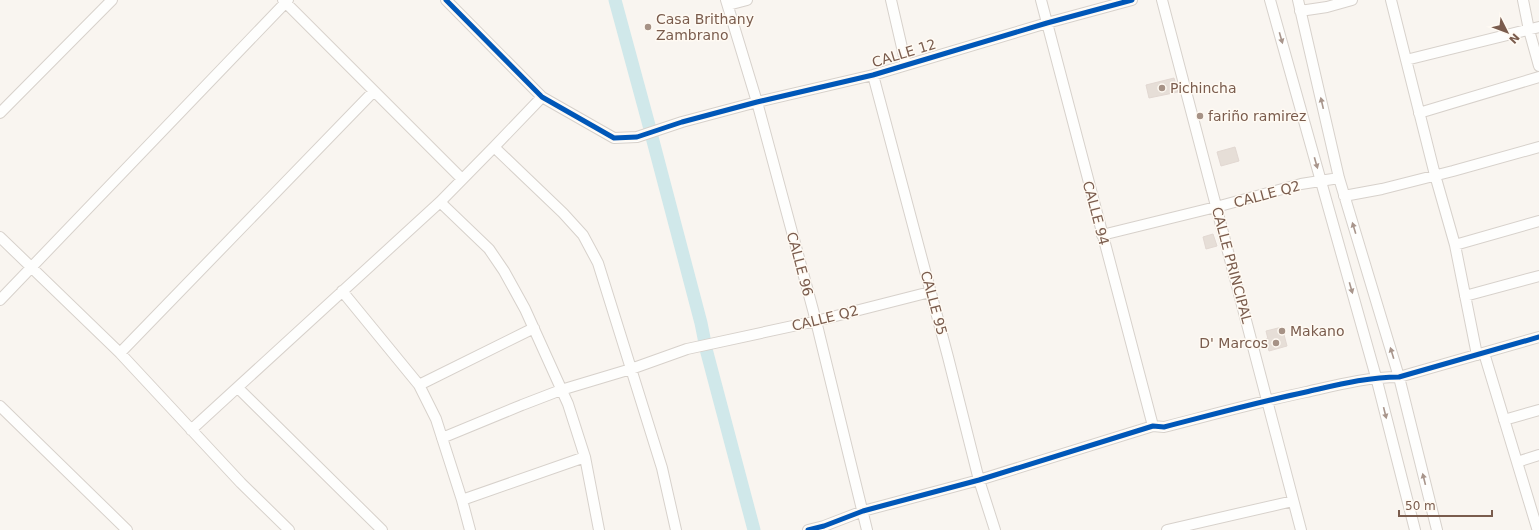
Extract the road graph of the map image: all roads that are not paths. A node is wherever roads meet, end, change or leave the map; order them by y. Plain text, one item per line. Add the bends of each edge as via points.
1 (112, 0) edge
2 (446, 0) edge
3 (747, 0) edge
4 (891, 0) edge
5 (1041, 0) edge
6 (1132, 0) edge
7 (1162, 0) edge
8 (1270, 0) edge
9 (1298, 0) edge
10 (1352, 0) edge
11 (1392, 0) edge
12 (1523, 0) edge
13 (285, 1) edge
14 (727, 2) edge
15 (1300, 11) junction
16 (1047, 23) junction
17 (1534, 28) edge
18 (1406, 60) junction
19 (906, 65) junction
20 (1539, 66) edge
21 (873, 75) junction
22 (1539, 77) edge
23 (374, 91) junction
24 (542, 97) junction
25 (757, 102) junction
26 (0, 113) edge
27 (1419, 113) junction
28 (494, 147) junction
29 (1539, 147) edge
30 (1435, 175) junction
31 (1339, 178) junction
32 (462, 179) junction
33 (1322, 181) junction
34 (1344, 196) junction
35 (440, 202) junction
36 (1216, 208) junction
37 (1539, 221) edge
38 (1102, 235) junction
39 (0, 237) edge
40 (1455, 245) junction
41 (32, 267) junction
42 (1539, 276) edge
43 (342, 291) junction
44 (930, 292) junction
45 (1465, 296) junction
46 (0, 300) edge
47 (816, 321) junction
48 (534, 328) junction
49 (1539, 337) edge
50 (120, 353) junction
51 (1480, 354) junction
52 (631, 369) junction
53 (1376, 377) junction
54 (1399, 377) junction
55 (419, 385) junction
56 (238, 388) junction
57 (561, 390) junction
58 (1267, 400) junction
59 (0, 406) edge
60 (1539, 410) edge
61 (1504, 420) junction
62 (1153, 426) junction
63 (191, 430) junction
64 (442, 438) junction
65 (1539, 455) edge
66 (586, 457) junction
67 (1517, 462) junction
68 (979, 480) junction
69 (462, 500) junction
70 (1293, 501) junction
71 (863, 511) junction
72 (1535, 528) edge
73 (125, 529) edge
74 (289, 530) edge
75 (382, 530) edge
76 (470, 530) edge
77 (599, 530) edge
78 (676, 530) edge
79 (808, 530) edge
80 (867, 530) edge
81 (995, 530) edge
82 (1167, 530) edge
83 (1301, 530) edge
84 (1415, 530) edge
85 (1438, 530) edge

1 - 26 street
2 - 24 street, CALLE 12
3 - 14 street
4 - 19 street
5 - 16 street, CALLE 94
6 - 16 street, CALLE 12
7 - 36 street, CALLE PRINCIPAL
8 -> 33 street
9 - 15 street
10 - 15 street via 1326,8
11 - 18 street
12 - 17 street
13 - 23 street
13 - 41 street
14 - 25 street, CALLE 96
31 -> 15 street
16 - 19 street, CALLE 12
16 - 38 street, CALLE 94
17 - 18 street
17 - 20 street
18 - 27 street
19 - 21 street, CALLE 12
21 - 25 street, CALLE 12
21 - 44 street, CALLE 95
22 - 27 street
23 - 32 street
23 - 50 street
24 - 25 street, CALLE 12 via 614,138 637,137
24 - 28 street
25 - 47 street, CALLE 96
27 - 30 street
28 - 32 street
28 - 52 street via 584,235 598,263
29 - 30 street
30 - 34 street
30 - 40 street
31 - 33 street, CALLE Q2
31 - 34 street
32 - 35 street
33 - 36 street, CALLE Q2 via 1301,184
33 -> 53 street
54 -> 34 street
35 - 43 street
35 - 48 street via 489,248
36 - 38 street, CALLE Q2
36 - 58 street, CALLE PRINCIPAL
37 - 40 street
38 - 62 street, CALLE 94
39 - 41 street
40 - 45 street
41 - 46 street
41 - 50 street
42 - 45 street
43 - 55 street
43 - 56 street
44 - 47 street, CALLE Q2
44 - 68 street, CALLE 95
45 - 51 street
47 - 52 street, CALLE Q2 via 687,349
47 - 71 street, CALLE 96
48 - 55 street
48 - 57 street
49 - 51 street
50 - 63 street
51 - 54 street
51 - 61 street
52 - 57 street, CALLE Q2
52 - 78 street via 662,468
53 - 54 street
53 - 58 street
53 -> 84 street
85 -> 54 street
55 - 64 street via 436,419
56 - 63 street
56 - 75 street
57 - 64 street, CALLE Q2
57 - 66 street
58 - 62 street via 1164,427
58 - 70 street, CALLE PRINCIPAL
59 - 73 street
60 - 61 street
61 - 67 street
62 - 68 street
63 - 74 street
64 - 69 street
65 - 67 street
66 - 69 street
66 - 77 street
67 - 72 street
68 - 71 street
68 - 81 street, CALLE 95
69 - 76 street
70 - 82 street
70 - 83 street, CALLE PRINCIPAL
71 - 79 street
71 - 80 street, CALLE 96

